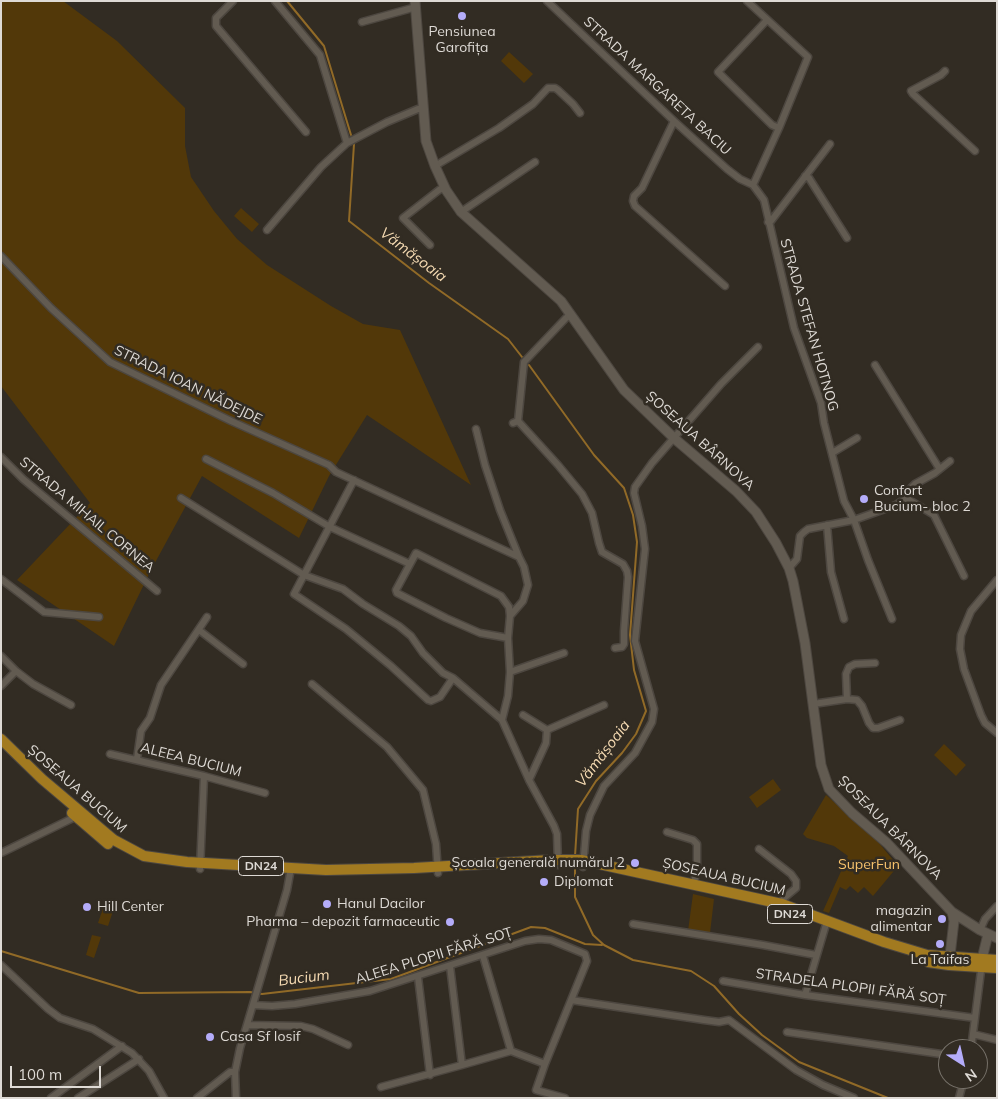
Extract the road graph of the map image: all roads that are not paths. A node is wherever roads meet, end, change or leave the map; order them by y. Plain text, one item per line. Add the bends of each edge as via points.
1 (233, 1) edge
2 (275, 1) edge
3 (547, 1) edge
4 (747, 1) edge
5 (415, 4) edge
6 (767, 20) junction
7 (362, 22) dead end
8 (945, 71) dead end
9 (422, 109) junction
10 (580, 113) dead end
11 (674, 121) junction
12 (779, 128) junction
13 (306, 132) dead end
14 (347, 143) junction
15 (830, 144) dead end
16 (975, 152) dead end
17 (535, 162) dead end
18 (435, 166) junction
19 (805, 176) junction
20 (753, 185) junction
21 (445, 187) junction
22 (461, 212) junction
23 (768, 222) junction
24 (267, 230) dead end
25 (847, 238) dead end
26 (430, 245) dead end
27 (1, 256) edge
28 (725, 286) dead end
29 (571, 315) junction
30 (758, 347) dead end
31 (875, 365) dead end
32 (476, 429) dead end
33 (857, 438) dead end
34 (675, 439) junction
35 (832, 453) junction
36 (1, 457) edge
37 (206, 459) dead end
38 (950, 461) dead end
39 (938, 468) junction
40 (354, 480) junction
41 (181, 498) dead end
42 (906, 498) junction
43 (854, 520) junction
44 (827, 525) junction
45 (330, 527) junction
46 (519, 557) junction
47 (410, 564) junction
48 (789, 568) junction
49 (304, 575) junction
50 (964, 576) dead end
51 (1, 579) edge
52 (997, 580) edge
53 (157, 591) dead end
54 (510, 616) junction
55 (99, 617) dead end
56 (208, 617) dead end
57 (844, 618) dead end
58 (892, 619) dead end
59 (199, 630) junction
60 (508, 638) junction
61 (615, 648) dead end
62 (564, 653) dead end
63 (1, 656) edge
64 (875, 663) dead end
65 (243, 664) dead end
66 (16, 671) junction
67 (510, 672) junction
68 (454, 678) junction
69 (312, 684) dead end
70 (1, 686) edge
71 (847, 699) junction
72 (813, 704) junction
73 (72, 705) dead end
74 (604, 705) dead end
75 (523, 715) dead end
76 (502, 720) junction
77 (900, 720) dead end
78 (547, 730) junction
79 (997, 733) edge
80 (1, 739) edge
81 (1, 748) edge
82 (110, 754) dead end
83 (137, 759) junction
84 (204, 776) junction
85 (528, 780) junction
86 (264, 793) dead end
87 (76, 813) junction
88 (668, 832) dead end
89 (758, 849) dead end
90 (1, 852) edge
91 (561, 862) junction
92 (582, 863) junction
93 (200, 866) junction
94 (438, 870) junction
95 (291, 871) junction
96 (694, 884) junction
97 (782, 904) junction
98 (997, 906) edge
99 (952, 912) junction
100 (633, 924) dead end
101 (826, 924) junction
102 (984, 932) junction
103 (997, 938) edge
104 (483, 956) junction
105 (816, 956) junction
106 (997, 960) edge
107 (949, 962) junction
108 (982, 963) junction
109 (1, 965) edge
110 (450, 966) junction
111 (997, 968) edge
112 (418, 977) junction
113 (724, 981) dead end
114 (805, 995) junction
115 (571, 1000) junction
116 (253, 1005) junction
117 (975, 1018) junction
118 (247, 1025) junction
119 (787, 1032) dead end
120 (973, 1034) junction
121 (972, 1039) edge
122 (997, 1040) edge
123 (348, 1045) dead end
124 (122, 1046) junction
125 (511, 1051) junction
126 (938, 1054) edge
127 (139, 1059) junction
128 (545, 1064) junction
129 (462, 1065) junction
130 (235, 1072) junction
131 (430, 1075) junction
132 (381, 1087) dead end
133 (51, 1098) edge
134 (78, 1098) edge
135 (164, 1098) edge
136 (197, 1098) edge
137 (236, 1098) edge
138 (565, 1098) edge
139 (854, 1098) edge

1 - 13 street via 216,18 216,26
2 - 14 street via 320,55
3 - 11 street, STRADA MARGARETA BACIU
4 - 6 street
5 - 7 street
5 - 9 main road, ȘOSEAUA BÂRNOVA
6 - 12 street via 808,57
6 - 12 street via 718,72 772,125
8 - 16 street via 911,91
9 - 14 street via 387,122
9 - 18 main road, ȘOSEAUA BÂRNOVA via 426,142
10 - 18 street via 558,90 548,88 506,124
11 - 20 street, STRADA MARGARETA BACIU via 727,169
11 - 28 street via 633,201
12 - 20 street
14 - 24 street via 321,167
15 - 19 street
17 - 22 street
18 - 21 main road, ȘOSEAUA BÂRNOVA
19 - 23 street
19 - 25 street
20 - 23 street, STRADA STEFAN HOTNOG via 764,200
21 - 22 main road, ȘOSEAUA BÂRNOVA
21 - 26 street via 403,218
22 - 29 main road, ȘOSEAUA BÂRNOVA via 561,301
23 - 35 street, STRADA STEFAN HOTNOG via 794,328 821,403
27 - 40 street, STRADA IOAN NĂDEJDE via 110,362
29 - 34 main road, ȘOSEAUA BÂRNOVA via 618,382
29 - 61 street via 524,362 516,422 582,494 592,513 602,552 623,564 627,571 624,644 622,648
30 - 34 street via 721,384
31 - 39 street
32 - 46 street via 497,501
33 - 35 street
34 - 48 main road, ȘOSEAUA BÂRNOVA via 756,512
34 - 92 street via 641,476 634,493 645,549 635,641 654,709 652,722 635,752 611,776 596,802 586,831
35 - 43 street, STRADA STEFAN HOTNOG via 844,501
36 - 53 street, STRADA MIHAIL CORNEA
37 - 45 street
38 - 39 street
39 - 42 street via 915,484
40 - 45 street
40 - 46 street, STRADA IOAN NĂDEJDE
41 - 49 street
42 - 43 street via 896,505
42 - 50 street via 934,515
43 - 44 street
43 - 58 street, STRADA STEFAN HOTNOG
44 - 48 street via 808,529 800,536 797,559
44 - 57 street via 831,572
45 - 47 street
45 - 49 street
46 - 54 street via 528,585 523,601
47 - 54 street via 416,553 501,596
47 - 60 street via 396,590 400,596 480,633
48 - 72 main road, ȘOSEAUA BÂRNOVA via 805,643
49 - 68 street via 343,589 399,626 433,664
49 - 68 street via 294,594 346,630 428,700 440,697
51 - 55 street via 44,612
52 - 79 street via 971,611 961,634 960,649 981,715
54 - 60 street
56 - 59 street
59 - 65 street
59 - 83 street via 161,685 150,718 141,731
60 - 67 street
62 - 67 street
63 - 66 street
64 - 71 street via 849,667 846,674
66 - 70 street
66 - 73 street
67 - 76 street
68 - 76 street
69 - 94 street via 387,747 423,790 432,824
71 - 72 street
71 - 77 street via 860,702 873,728
72 - 99 main road, ȘOSEAUA BÂRNOVA via 821,765 829,789
74 - 78 street
75 - 78 street
76 - 85 street
78 - 85 street via 546,743
80 - 87 main road, ȘOSEAUA BUCIUM / DN24
81 - 87 main road, ȘOSEAUA BUCIUM / DN24 via 38,784
82 - 83 street, ALEEA BUCIUM
83 - 84 street, ALEEA BUCIUM
84 - 86 street, ALEEA BUCIUM
84 - 93 street
85 - 91 street via 557,834
87 - 90 street via 72,819
87 - 93 main road, ȘOSEAUA BUCIUM / DN24 via 92,831 126,856 158,866
88 - 96 street via 697,844
89 - 97 street via 796,881 796,888
91 - 92 main road, ȘOSEAUA BUCIUM / DN24
91 - 94 main road, ȘOSEAUA BUCIUM / DN24
92 - 96 main road, ȘOSEAUA BUCIUM / DN24
92 - 101 main road, ȘOSEAUA BUCIUM / DN24
93 - 95 main road, ȘOSEAUA BUCIUM / DN24
94 - 95 main road, ȘOSEAUA BUCIUM / DN24 via 361,876
95 - 116 street
96 - 97 main road, ȘOSEAUA BUCIUM / DN24
97 - 101 main road, ȘOSEAUA BUCIUM / DN24
98 - 102 street via 985,919
99 - 102 main road, ȘOSEAUA BÂRNOVA
99 - 107 main road via 954,921
100 - 105 street, STRADELA PLOPII FĂRĂ SOȚ
101 - 105 street, STRADELA PLOPII FĂRĂ SOȚ
101 - 107 main road, ȘOSEAUA BUCIUM / DN24
102 - 103 main road, ȘOSEAUA BÂRNOVA
102 - 108 main road
104 - 110 street, ALEEA PLOPII FĂRĂ SOȚ
104 - 115 street, ALEEA PLOPII FĂRĂ SOȚ via 539,939 551,940 585,954 587,960
104 - 125 street
105 - 114 street, STRADELA PLOPII FĂRĂ SOȚ
106 - 108 main road, ȘOSEAUA BUCIUM / DN24
107 - 108 main road, ȘOSEAUA BUCIUM / DN24
108 - 111 main road, ȘOSEAUA BUCIUM / DN24
108 - 117 street
109 - 124 street via 60,1018 93,1029
110 - 112 street, ALEEA PLOPII FĂRĂ SOȚ
110 - 129 street
112 - 116 street, ALEEA PLOPII FĂRĂ SOȚ via 370,991 272,1006
112 - 131 street
113 - 114 street, STRADELA PLOPII FĂRĂ SOȚ
114 - 117 street, STRADELA PLOPII FĂRĂ SOȚ
115 - 128 street
115 - 139 street via 718,1022 729,1020 796,1070
116 - 118 street
117 - 120 street
118 - 123 street via 301,1026
118 - 130 street
119 - 126 street
120 - 121 street
120 - 122 street
124 - 127 street
124 - 133 street
125 - 128 street
125 - 129 street
127 - 134 street
127 - 135 street
128 - 138 street via 536,1090
129 - 131 street
130 - 136 street via 230,1072
130 - 137 street
131 - 132 street

